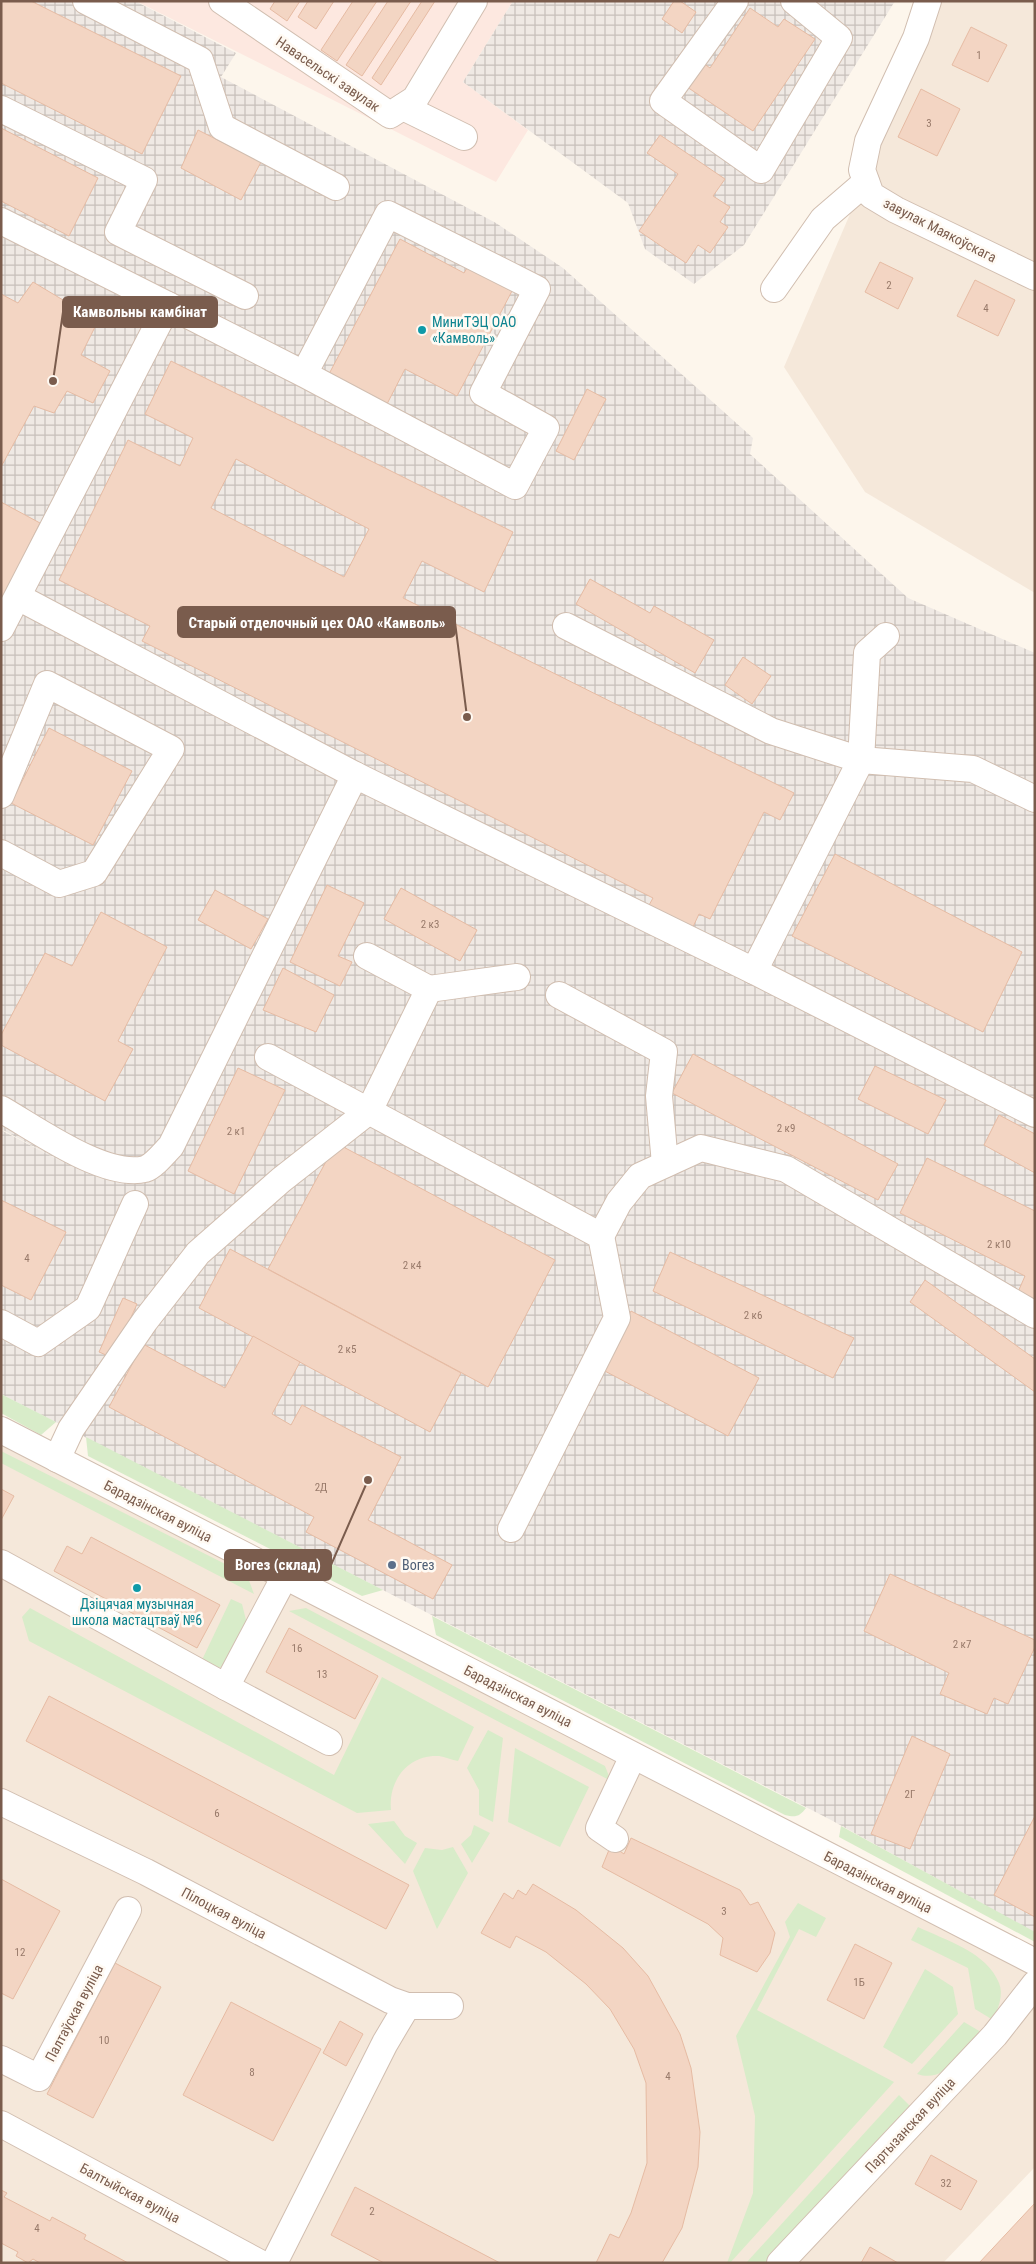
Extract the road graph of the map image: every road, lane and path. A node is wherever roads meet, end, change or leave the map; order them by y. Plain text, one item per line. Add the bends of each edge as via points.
1 (86, 1) edge
2 (222, 1) edge
3 (474, 1) edge
4 (736, 1) edge
5 (794, 1) edge
6 (928, 1) edge
7 (403, 107) junction
8 (1, 109) edge
9 (464, 137) dead end
10 (866, 182) junction
11 (336, 187) dead end
12 (1, 221) edge
13 (118, 232) junction
14 (98, 270) junction
15 (1035, 277) edge
16 (774, 289) dead end
17 (245, 296) dead end
18 (168, 304) junction
19 (304, 374) junction
20 (18, 597) junction
21 (566, 626) dead end
22 (1, 628) edge
23 (886, 636) dead end
24 (861, 760) junction
25 (355, 775) junction
26 (1, 795) edge
27 (1035, 799) edge
28 (1, 853) edge
29 (367, 956) dead end
30 (754, 971) junction
31 (517, 977) dead end
32 (429, 990) junction
33 (559, 995) dead end
34 (268, 1057) dead end
35 (1, 1109) edge
36 (369, 1111) junction
37 (1035, 1114) edge
38 (665, 1164) junction
39 (135, 1204) dead end
40 (601, 1236) junction
41 (1035, 1315) edge
42 (1, 1323) edge
43 (1, 1430) edge
44 (57, 1459) junction
45 (510, 1530) dead end
46 (1, 1564) edge
47 (285, 1576) junction
48 (226, 1687) junction
49 (329, 1742) dead end
50 (633, 1756) junction
51 (1, 1802) edge
52 (615, 1839) dead end
53 (128, 1910) dead end
54 (1035, 1962) edge
55 (1035, 1984) edge
56 (407, 2006) junction
57 (450, 2006) dead end
58 (1, 2059) edge
59 (1, 2124) edge
60 (260, 2263) edge
61 (274, 2263) edge
62 (780, 2263) edge

1 - 11 street via 200,60 222,128
2 - 7 street, Навасельскі завулак via 390,115
3 - 7 street via 415,99
4 - 5 street via 664,101 761,170 839,38
6 - 10 street via 916,38 868,140 862,170
7 - 9 street
8 - 13 street via 144,180
10 - 15 street, завулак Маякоўскага via 871,195 896,210
10 - 16 street via 823,219
12 - 14 street
13 - 14 street
13 - 17 street
14 - 18 street
18 - 19 street
18 - 20 street
19 - 19 street via 515,486 546,428 483,393 538,289 388,214
20 - 22 street
20 - 25 street
21 - 24 street via 771,731
23 - 24 street via 867,653
24 - 27 street via 973,769
24 - 30 street
25 - 30 street
25 - 35 street via 171,1146 146,1168 127,1170 94,1162
26 - 28 street via 47,684 171,749 94,873 60,884
29 - 32 street
30 - 37 street
31 - 32 street
32 - 36 street
33 - 38 street via 664,1052 659,1096
34 - 36 street
36 - 40 street
36 - 44 street via 281,1180 198,1253 145,1321 71,1430
38 - 40 street via 640,1176 619,1202
38 - 41 street via 701,1148 786,1168
39 - 42 street via 88,1308 38,1343
40 - 45 street via 617,1318
43 - 44 street, Барадзінская вуліца
44 - 47 street, Барадзінская вуліца
46 - 48 street
47 - 48 street
47 - 50 street, Барадзінская вуліца
48 - 49 street
50 - 52 street via 599,1828
50 - 54 street, Барадзінская вуліца
51 - 56 street, Пілоцкая вуліца via 146,1872
53 - 58 street, Палтаўская вуліца via 39,2078
55 - 62 street, Партызанская вуліца via 995,2035
56 - 57 street, Пілоцкая вуліца
56 - 61 street
59 - 60 street, Балтыйская вуліца

